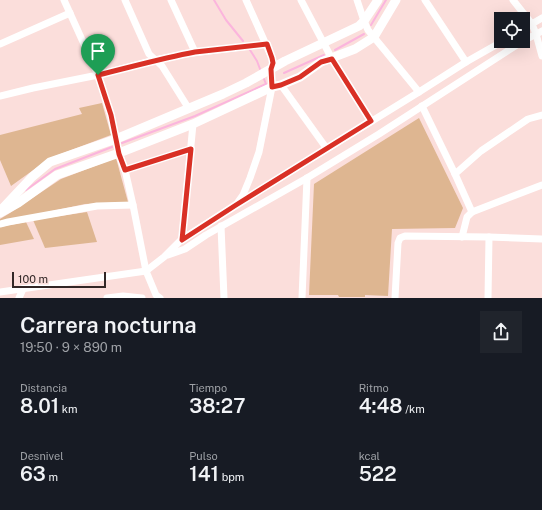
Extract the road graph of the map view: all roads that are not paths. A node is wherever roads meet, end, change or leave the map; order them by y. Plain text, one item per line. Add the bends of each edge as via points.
1 (64, 0) edge
2 (125, 0) edge
3 (171, 0) edge
4 (246, 0) edge
5 (301, 0) edge
6 (356, 0) edge
7 (378, 0) edge
8 (396, 0) edge
9 (425, 0) edge
10 (513, 0) edge
11 (70, 13) junction
12 (542, 18) edge
13 (364, 22) junction
14 (532, 24) junction
15 (539, 32) edge
16 (374, 37) junction
17 (530, 37) edge
18 (323, 43) junction
19 (0, 44) edge
20 (267, 44) junction
21 (494, 46) edge
22 (512, 48) edge
23 (195, 52) junction
24 (542, 56) edge
25 (332, 59) junction
26 (155, 60) junction
27 (466, 62) junction
28 (271, 69) junction
29 (98, 75) junction
30 (281, 85) junction
31 (272, 87) junction
32 (419, 92) junction
33 (0, 96) edge
34 (422, 106) junction
35 (189, 109) junction
36 (542, 115) edge
37 (371, 121) junction
38 (193, 124) junction
39 (116, 138) junction
40 (191, 149) junction
41 (327, 149) junction
42 (119, 154) junction
43 (125, 170) junction
44 (455, 174) junction
45 (307, 178) junction
46 (542, 185) edge
47 (133, 205) junction
48 (236, 205) junction
49 (0, 212) edge
50 (472, 212) junction
51 (0, 224) edge
52 (221, 226) junction
53 (462, 237) junction
54 (489, 237) junction
55 (542, 239) edge
56 (182, 240) junction
57 (164, 257) junction
58 (146, 271) junction
59 (23, 289) junction
60 (0, 292) edge
61 (129, 297) edge
62 (155, 297) edge
63 (19, 298) edge
64 (107, 298) edge
65 (142, 298) edge
66 (224, 298) edge
67 (302, 298) edge
68 (394, 298) edge
69 (488, 298) edge

1 - 11 street
2 - 26 street via 149,54
3 - 23 street
4 - 20 street
5 - 18 street
6 - 13 street
7 - 13 street
8 - 16 street
9 - 27 street
10 - 14 street
11 - 19 street
11 - 29 street
12 - 14 street
13 - 16 street
13 - 18 street
14 - 15 street
15 - 17 street
15 - 24 street
16 - 25 street
16 - 32 street
18 - 25 street
18 - 28 street
20 - 23 street
20 - 28 street via 273,63
21 - 27 street
22 - 34 street
23 - 26 street
25 - 30 street via 321,62 300,77
25 - 37 street
26 - 29 street
26 - 35 street via 162,66
27 - 32 street
28 - 31 street
28 - 35 street
29 - 33 street
29 - 39 street
30 - 31 street
30 - 41 street
31 - 38 street
31 - 48 street via 259,152 248,184
32 - 37 street
34 - 44 street
34 - 45 street
35 - 39 street
36 - 44 street via 528,119 480,151
37 - 41 street
38 - 40 street
38 - 42 street
39 - 42 street
39 - 49 street via 50,162 32,177
40 - 43 street
40 - 56 street
41 - 48 street
42 - 43 street
42 - 49 street via 57,175 18,203
43 - 47 street
44 - 50 street
45 - 52 street
45 - 67 street
46 - 50 street
47 - 51 street via 97,206
47 - 58 street
48 - 56 street
50 - 53 street via 467,217
52 - 57 street via 185,249
52 - 66 street
53 - 54 street
53 - 68 street via 400,238
54 - 55 street
54 - 69 street
56 - 57 street
57 - 58 street
58 - 59 street
58 - 62 street
59 - 60 street
59 - 63 street
61 - 64 street
61 - 65 street

